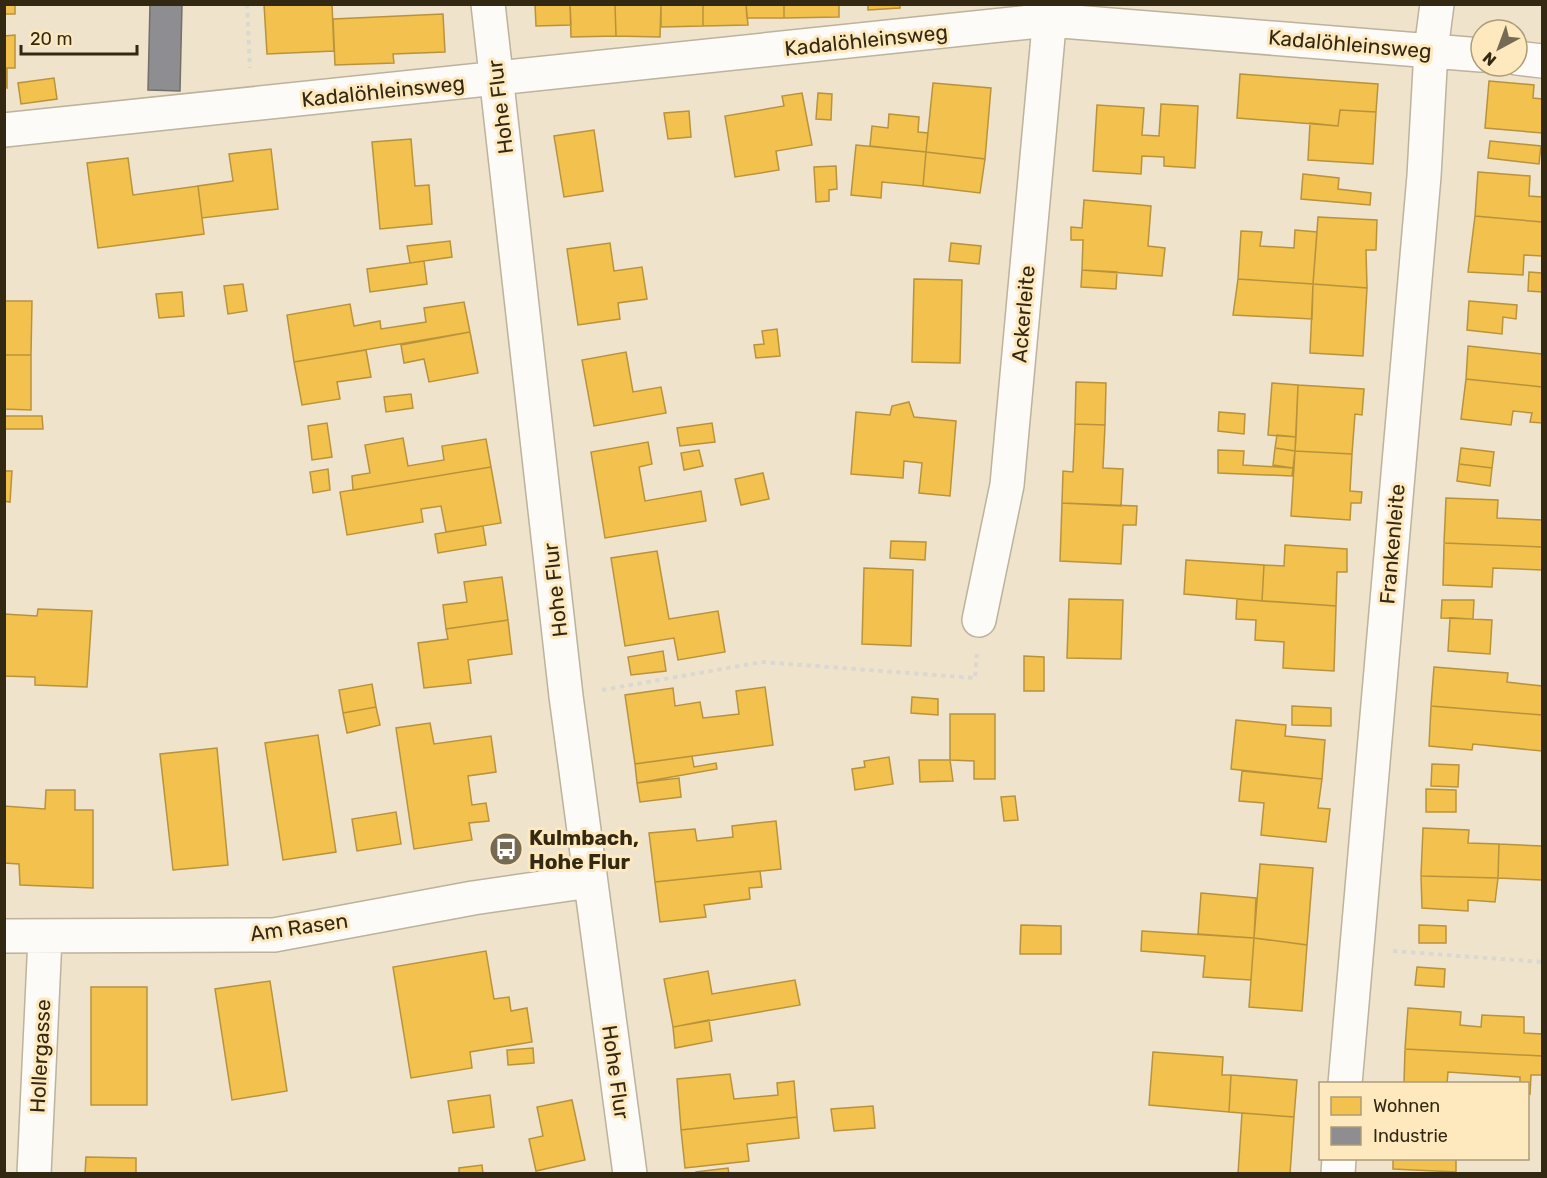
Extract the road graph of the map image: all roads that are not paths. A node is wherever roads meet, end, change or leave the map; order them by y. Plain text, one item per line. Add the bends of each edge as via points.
1 (488, 4) edge
2 (1437, 4) edge
3 (1050, 12) edge
4 (1431, 50) junction
5 (1469, 54) edge
6 (497, 79) junction
7 (4, 130) edge
8 (979, 620) road end
9 (590, 881) junction
10 (4, 936) edge
11 (45, 938) junction
12 (1345, 1082) edge
13 (34, 1173) edge
14 (630, 1173) edge

1 - 6 street, Hohe Flur
2 - 4 street, Frankenleite
3 - 4 street, Kadalöhleinsweg
3 - 6 street, Kadalöhleinsweg
3 - 8 street, Ackerleite via 1007,485
4 - 5 street, Kadalöhleinsweg
4 - 12 street, Frankenleite via 1424,176
6 - 7 street, Kadalöhleinsweg
6 - 9 street, Hohe Flur
9 - 11 street, Am Rasen via 274,935
9 - 14 street, Hohe Flur
10 - 11 street, Am Rasen
11 - 13 street, Hollergasse

